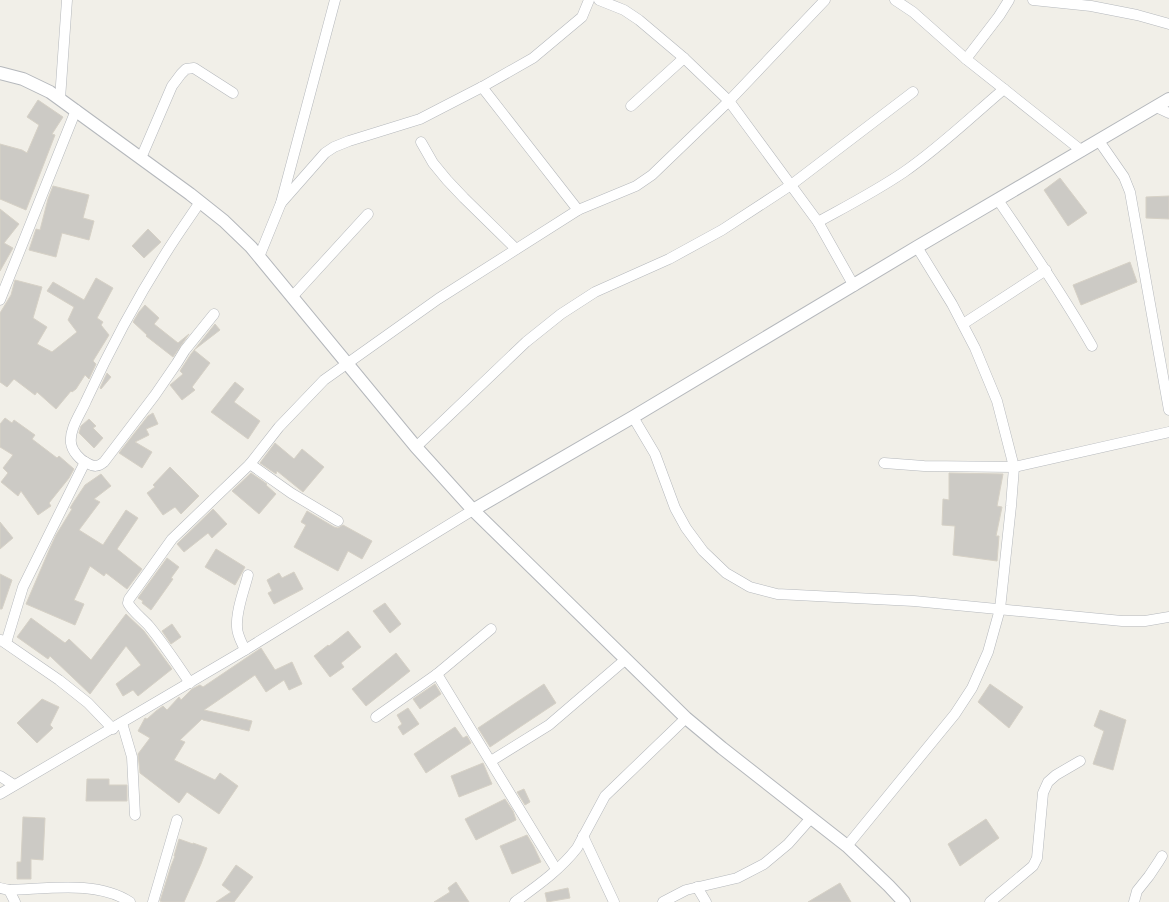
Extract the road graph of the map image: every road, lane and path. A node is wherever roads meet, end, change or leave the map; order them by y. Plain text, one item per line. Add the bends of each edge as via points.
1 (67, 0) edge
2 (335, 0) edge
3 (589, 0) edge
4 (602, 0) edge
5 (825, 0) edge
6 (895, 0) edge
7 (1009, 0) edge
8 (1033, 0) edge
9 (1169, 24) edge
10 (684, 58) junction
11 (966, 59) junction
12 (0, 72) edge
13 (482, 87) junction
14 (1004, 89) junction
15 (913, 92) dead end
16 (233, 93) dead end
17 (60, 99) junction
18 (1169, 99) edge
19 (729, 101) junction
20 (631, 106) dead end
21 (1156, 107) junction
22 (76, 110) junction
23 (1169, 113) edge
24 (1099, 141) junction
25 (421, 142) dead end
26 (1082, 151) junction
27 (141, 158) junction
28 (791, 185) junction
29 (998, 200) junction
30 (200, 202) junction
31 (281, 204) junction
32 (578, 210) junction
33 (368, 214) dead end
34 (818, 222) junction
35 (917, 247) junction
36 (516, 249) junction
37 (259, 257) junction
38 (1046, 270) junction
39 (854, 286) junction
40 (292, 297) junction
41 (0, 300) edge
42 (214, 314) dead end
43 (963, 324) junction
44 (1092, 346) dead end
45 (346, 364) junction
46 (1169, 410) edge
47 (633, 417) junction
48 (1169, 432) edge
49 (416, 447) junction
50 (85, 462) junction
51 (884, 463) dead end
52 (250, 464) junction
53 (1014, 466) junction
54 (473, 510) junction
55 (338, 521) dead end
56 (248, 575) dead end
57 (1000, 609) junction
58 (1169, 618) edge
59 (491, 629) dead end
60 (3, 641) edge
61 (246, 650) junction
62 (626, 659) junction
63 (436, 674) junction
64 (190, 684) junction
65 (376, 716) dead end
66 (686, 718) junction
67 (118, 726) junction
68 (491, 761) junction
69 (1080, 761) dead end
70 (0, 776) edge
71 (14, 785) junction
72 (0, 794) edge
73 (135, 815) dead end
74 (812, 818) junction
75 (177, 820) dead end
76 (583, 836) junction
77 (847, 846) junction
78 (1162, 856) dead end
79 (556, 870) junction
80 (697, 887) junction
81 (4, 889) edge
82 (14, 902) edge
83 (130, 902) edge
84 (153, 902) edge
85 (515, 902) edge
86 (614, 902) edge
87 (664, 902) edge
88 (706, 902) edge
89 (904, 902) edge
90 (990, 902) edge
91 (1134, 902) edge

1 - 17 street
2 - 31 street
3 - 13 street via 582,17 533,58
4 - 10 street via 639,20
5 - 19 street
6 - 11 street
7 - 11 street
8 - 9 street via 1100,8
10 - 19 street
10 - 20 street
11 - 14 street
12 - 17 street via 23,79
13 - 31 street via 420,119 334,147 325,153
13 - 32 street
14 - 26 street
14 - 34 street via 923,159
15 - 28 street
16 - 27 street via 194,68 186,69 172,86
17 - 22 street
18 - 21 street
19 - 28 street
19 - 32 street via 652,175 636,186
21 - 23 street
21 - 24 street
22 - 27 street
22 - 41 street
24 - 26 street
24 - 46 street via 1124,177 1130,192
25 - 36 street via 447,180
26 - 29 street
27 - 30 street
28 - 34 street
28 - 49 street via 700,243 595,292 561,314 526,342
29 - 35 street
29 - 38 street
30 - 37 street
30 - 50 street via 147,284 102,366 73,430 71,443 74,451
31 - 37 street
32 - 36 street
33 - 40 street
34 - 39 street
35 - 39 street
35 - 43 street
36 - 45 street
37 - 40 street
38 - 43 street
38 - 44 street
39 - 47 street
40 - 45 street
42 - 50 street via 104,462 100,466
43 - 53 street via 997,401
45 - 49 street
45 - 52 street via 304,400
47 - 54 street
47 - 57 street via 655,454 686,528 703,551 726,573 750,587 777,594
48 - 53 street
49 - 54 street
50 - 60 street via 23,588
51 - 53 street
52 - 55 street
52 - 64 street via 172,539 129,599 130,608 148,625
53 - 57 street
54 - 61 street
54 - 62 street
56 - 61 street via 237,628
57 - 58 street via 1122,621
57 - 77 street via 988,652 972,688 955,714
59 - 63 street
60 - 67 street via 60,680
61 - 64 street
62 - 66 street
62 - 68 street via 549,725
63 - 65 street
63 - 68 street
64 - 67 street
66 - 74 street
66 - 76 street via 605,796
67 - 71 street
67 - 73 street via 132,757
68 - 79 street
69 - 90 street via 1056,775 1042,793 1037,858 1033,866
70 - 71 street
71 - 72 street
74 - 77 street
74 - 80 street via 764,864 738,878
75 - 84 street
76 - 79 street via 573,853
76 - 86 street
77 - 89 street
78 - 91 street via 1137,891
79 - 85 street
80 - 87 street
80 - 88 street
81 - 82 street
81 - 83 street via 83,887 106,891

